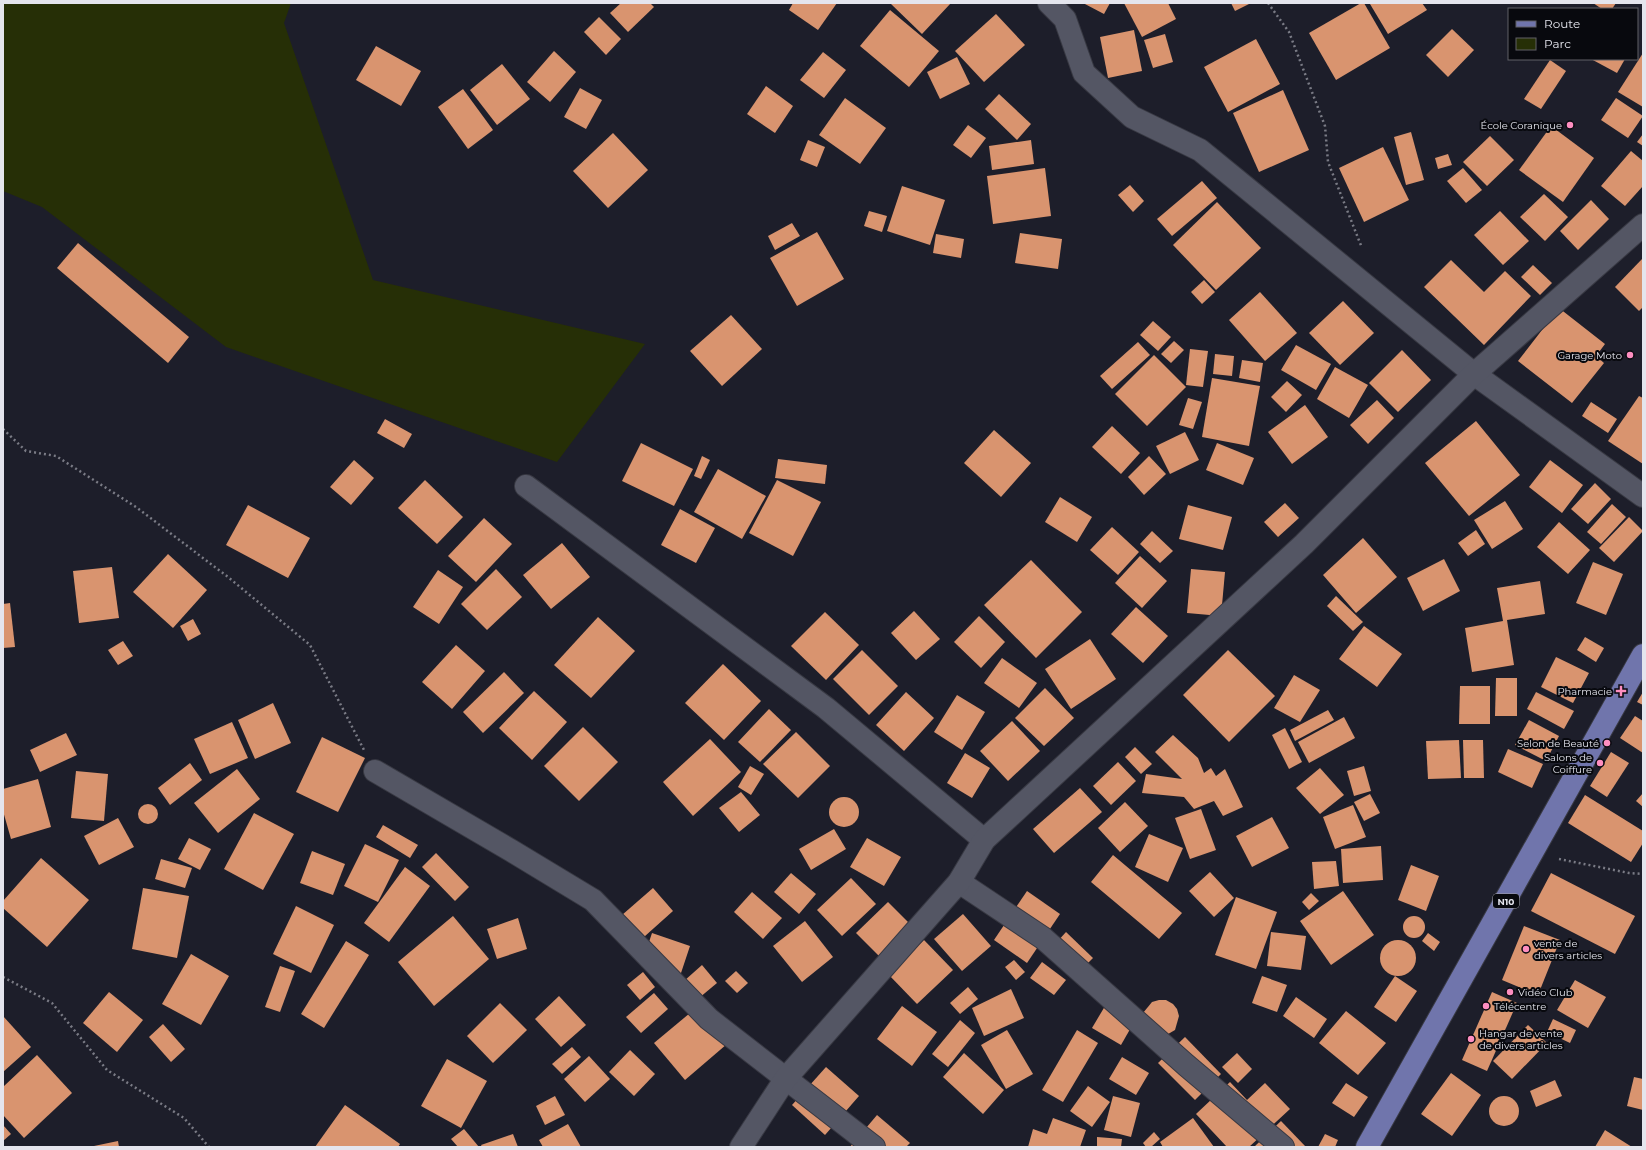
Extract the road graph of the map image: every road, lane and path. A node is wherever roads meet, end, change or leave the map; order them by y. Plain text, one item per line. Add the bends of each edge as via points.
1 (1049, 3) edge
2 (1268, 3) edge
3 (1643, 225) edge
4 (1363, 251) dead end
5 (1474, 374) junction
6 (3, 429) edge
7 (526, 486) dead end
8 (1643, 496) edge
9 (1643, 655) edge
10 (375, 771) joint
11 (984, 840) junction
12 (1533, 854) junction
13 (1643, 874) edge
14 (959, 882) junction
15 (3, 977) edge
16 (786, 1078) junction
17 (209, 1147) edge
18 (741, 1147) edge
19 (874, 1147) edge
20 (1284, 1147) edge
21 (1367, 1147) edge

1 - 5 street via 1065,19 1084,73 1132,117 1200,150
2 - 4 path via 1289,32 1325,126 1328,162
3 - 5 street
5 - 8 street
5 - 11 street via 1304,544
6 - 10 path via 26,451 56,456 136,507 228,577 310,645
7 - 11 street via 826,708
9 - 12 main road, N10
10 - 16 street via 593,900 709,1019
11 - 14 street
12 - 13 path
12 - 21 main road, N10
14 - 16 street
14 - 20 street via 1043,938 1186,1065
15 - 17 path via 52,1003 107,1070 184,1118
16 - 18 street
16 - 19 street

